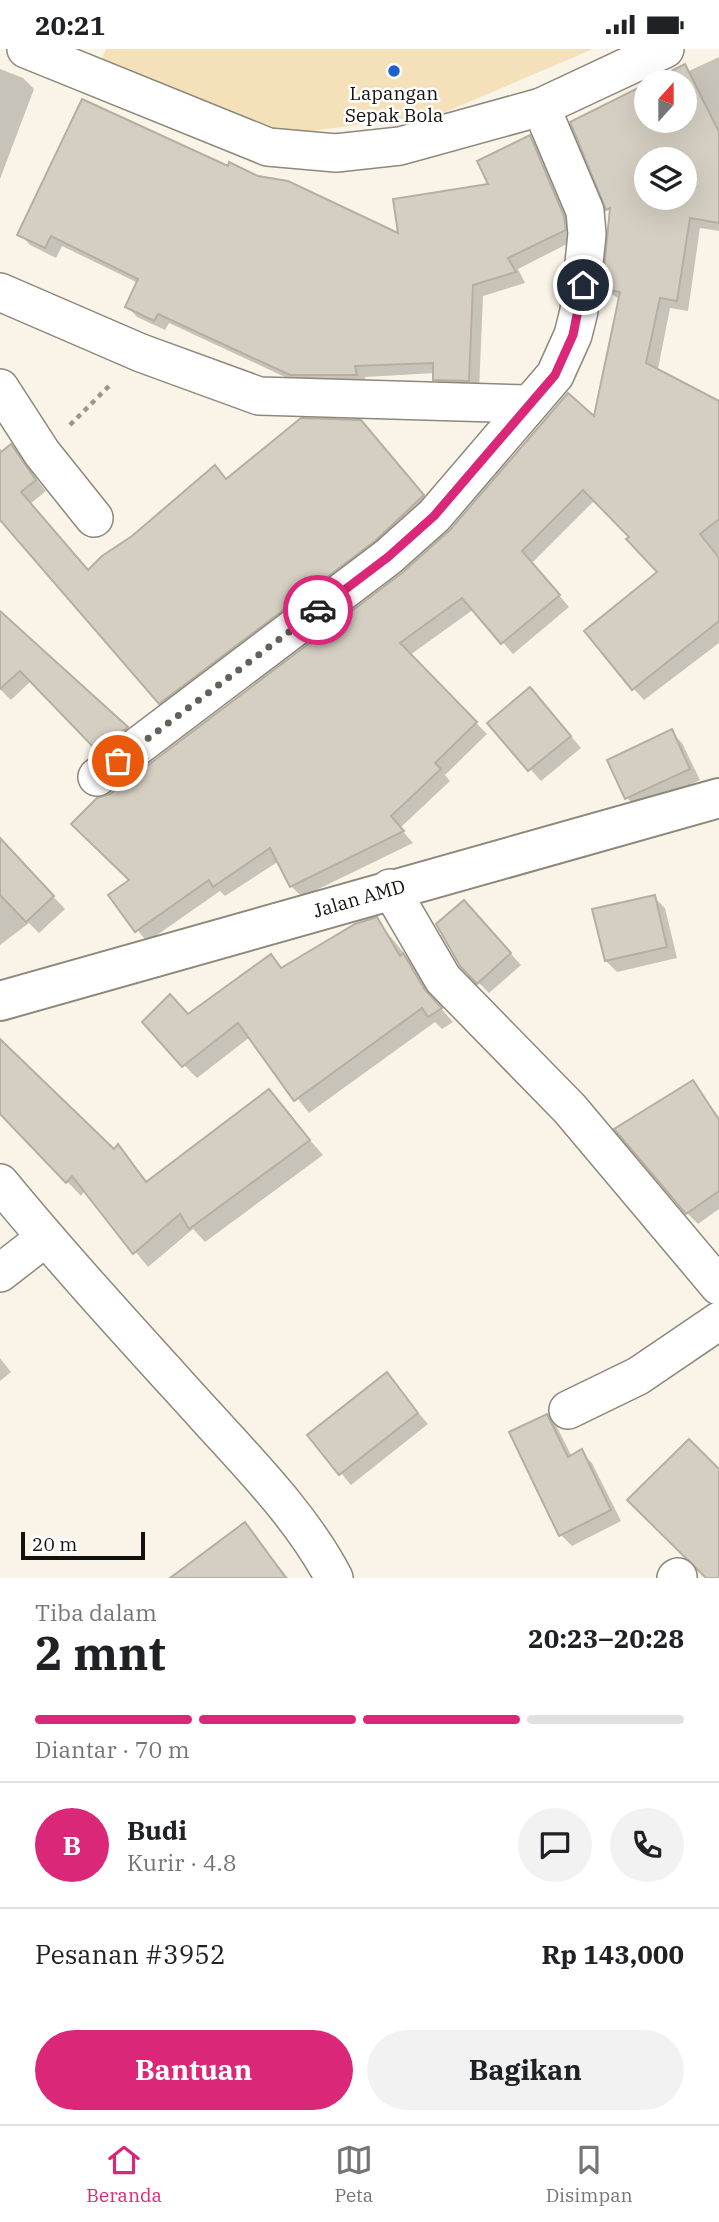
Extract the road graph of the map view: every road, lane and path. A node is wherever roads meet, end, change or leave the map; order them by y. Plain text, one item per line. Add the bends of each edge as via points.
1 (26, 49) edge
2 (665, 49) edge
3 (83, 60) edge
4 (541, 107) junction
5 (0, 292) edge
6 (141, 353) junction
7 (0, 388) edge
8 (528, 404) junction
9 (42, 453) junction
10 (94, 518) dead end
11 (97, 777) dead end
12 (719, 798) edge
13 (390, 888) junction
14 (0, 1001) edge
15 (0, 1183) edge
16 (45, 1238) junction
17 (0, 1273) edge
18 (719, 1286) edge
19 (719, 1321) edge
20 (568, 1411) dead end
21 (334, 1578) edge

1 - 3 street
2 - 4 street
3 - 4 street via 268,147 322,152 400,146
4 - 8 street via 585,211 587,235 573,335 555,375
5 - 6 street
6 - 8 street via 259,395
6 - 9 path
7 - 9 street
8 - 11 street via 434,516 388,557
9 - 10 street
12 - 13 street, Jalan AMD
13 - 14 street, Jalan AMD
13 - 18 street via 443,979 570,1109
15 - 16 street
16 - 17 street
16 - 21 street via 265,1481 320,1551
19 - 20 street via 638,1376

